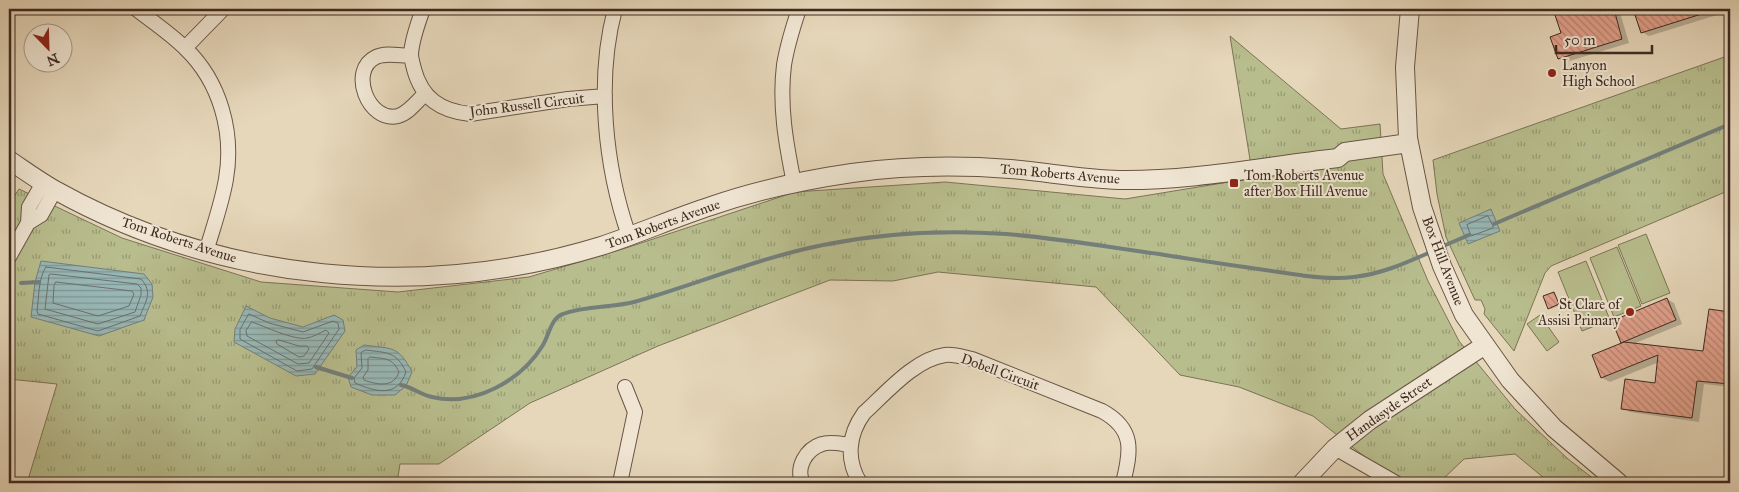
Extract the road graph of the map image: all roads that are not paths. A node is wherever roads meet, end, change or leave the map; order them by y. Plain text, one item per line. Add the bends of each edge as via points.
1 (136, 9) edge
2 (223, 9) edge
3 (423, 9) edge
4 (615, 9) edge
5 (799, 9) edge
6 (1410, 9) edge
7 (186, 48) junction
8 (411, 56) junction
9 (425, 94) junction
10 (605, 96) junction
11 (1410, 149) junction
12 (9, 160) edge
13 (794, 183) junction
14 (49, 187) junction
15 (629, 236) junction
16 (206, 252) junction
17 (9, 257) edge
18 (1485, 345) junction
19 (625, 387) dead end
20 (850, 445) junction
21 (1335, 448) junction
22 (620, 483) edge
23 (803, 483) edge
24 (860, 483) edge
25 (1123, 483) edge
26 (1302, 483) edge
27 (1396, 483) edge
28 (1618, 483) edge

1 - 7 street
2 - 7 street
3 - 8 street, John Russell Circuit
4 - 10 street, John Russell Circuit via 607,55
5 - 13 street via 784,64 782,97
6 - 11 street, Box Hill Avenue via 1405,67
7 - 16 street via 213,87 224,116 228,142 226,180
8 - 9 street, John Russell Circuit via 417,81
8 - 9 street via 375,57 366,67 362,81 366,97 379,112 396,116 405,113
9 - 10 street, John Russell Circuit via 439,106 470,114
10 - 15 street, John Russell Circuit via 612,167
11 - 13 street, Tom Roberts Avenue via 1344,152 1338,158 1158,180 1114,180 1007,168 915,168 854,173
11 - 18 street, Box Hill Avenue via 1422,207 1442,266 1464,315
12 - 14 street, Tom Roberts Avenue
13 - 15 street, Tom Roberts Avenue via 712,205
14 - 16 street, Tom Roberts Avenue via 150,234
14 - 17 street via 41,215 28,223
15 - 16 street, Tom Roberts Avenue via 540,262 447,276 327,274 236,260
18 - 21 street, Handasyde Street via 1370,420
18 - 28 street, Box Hill Avenue via 1539,413
19 - 22 street via 635,412
20 - 23 street via 824,443 806,455 801,463
20 - 24 street, Dobell Circuit via 851,461
20 - 25 street, Dobell Circuit via 864,413 912,369 927,360 954,355 972,359 1113,417 1127,438 1129,458
21 - 26 street, Handasyde Street
21 - 27 street

